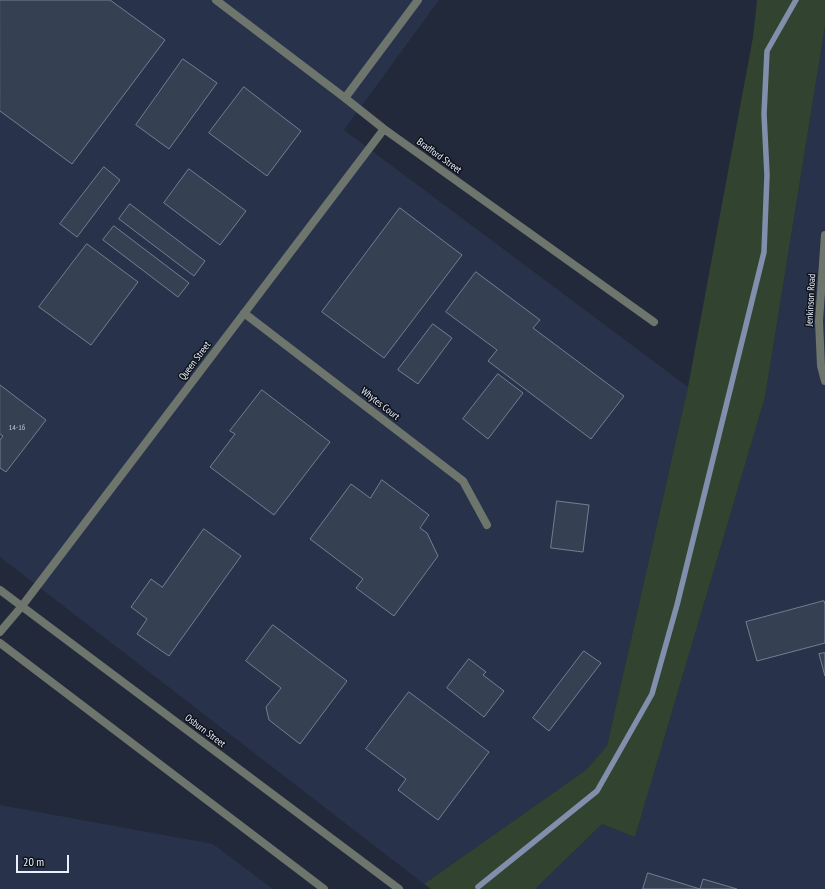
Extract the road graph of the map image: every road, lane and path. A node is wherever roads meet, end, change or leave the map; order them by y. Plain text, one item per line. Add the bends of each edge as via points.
1 (216, 0) edge
2 (418, 0) edge
3 (345, 98) junction
4 (384, 129) junction
5 (825, 235) edge
6 (244, 313) junction
7 (654, 322) dead end
8 (825, 380) edge
9 (487, 525) dead end
10 (0, 590) edge
11 (22, 606) junction
12 (0, 632) edge
13 (0, 643) edge
14 (324, 889) edge
15 (399, 889) edge

1 - 3 street, Bradford Street
2 - 3 street
3 - 4 street, Bradford Street
4 - 6 street, Queen Street
4 - 7 street, Bradford Street
5 - 8 street, Jenkinson Road via 819,321 821,366
6 - 9 street, Whytes Court via 463,481
6 - 11 street, Queen Street
10 - 11 street, Osburn Street
11 - 12 street, Queen Street
11 - 15 street, Osburn Street
13 - 14 street

